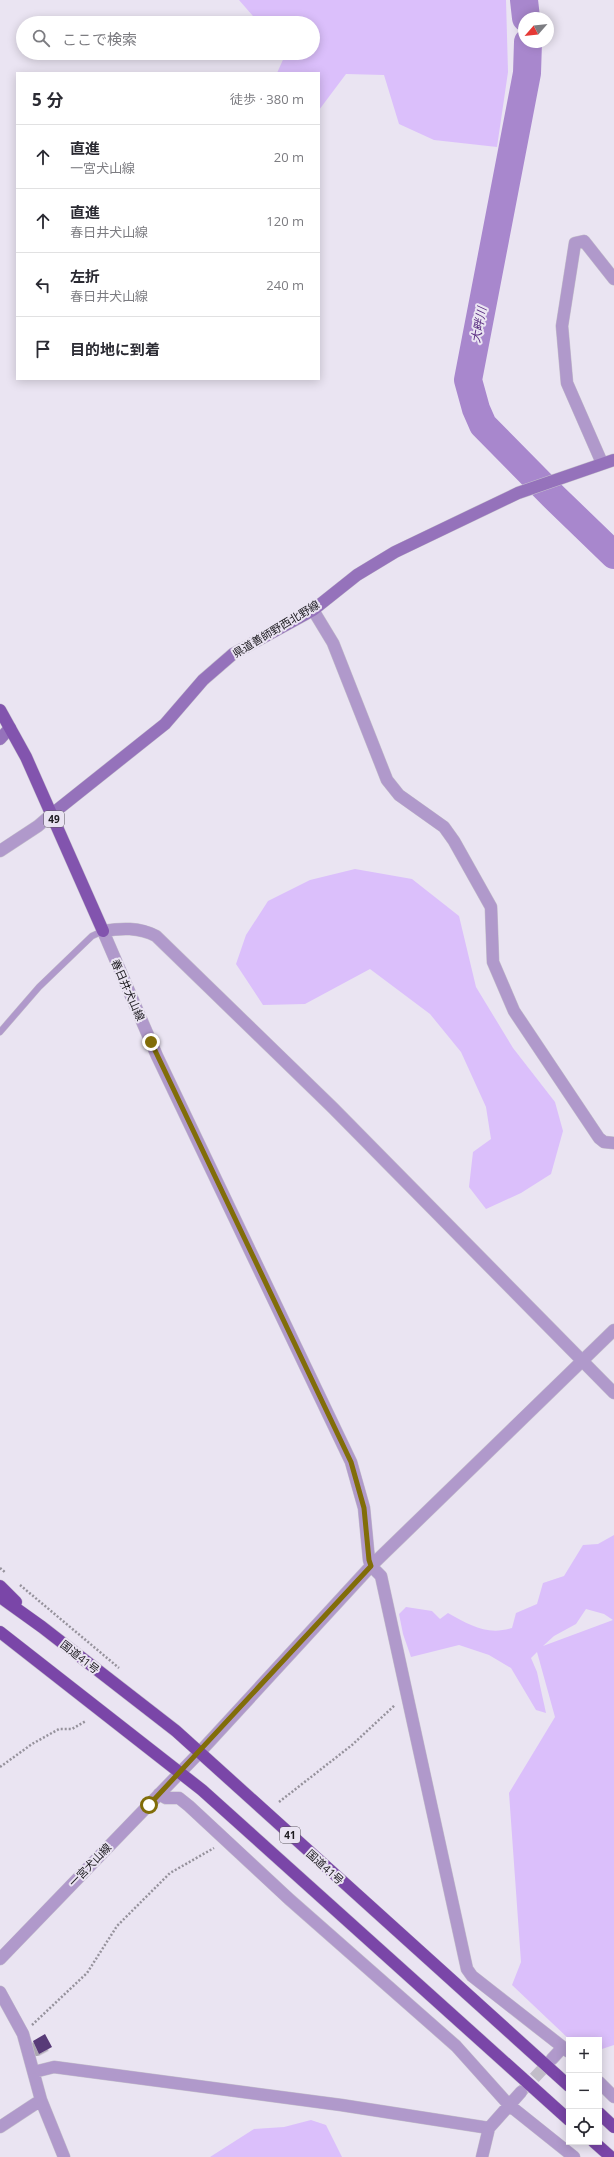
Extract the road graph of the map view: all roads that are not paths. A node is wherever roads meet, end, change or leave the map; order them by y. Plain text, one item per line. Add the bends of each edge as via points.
1 (614, 279) edge
2 (614, 460) edge
3 (602, 463) junction
4 (313, 610) junction
5 (0, 711) edge
6 (10, 728) junction
7 (0, 739) edge
8 (52, 814) junction
9 (0, 851) edge
10 (103, 932) junction
11 (0, 1032) edge
12 (614, 1143) edge
13 (614, 1330) edge
14 (583, 1361) junction
15 (614, 1392) edge
16 (371, 1566) junction
17 (0, 1586) edge
18 (0, 1597) edge
19 (42, 1627) junction
20 (0, 1632) edge
21 (199, 1753) junction
22 (180, 1772) junction
23 (159, 1794) junction
24 (0, 1959) edge
25 (0, 1992) edge
26 (566, 2049) edge
27 (552, 2059) tunnel mouth
28 (34, 2072) junction
29 (566, 2083) edge
30 (602, 2085) edge
31 (521, 2092) tunnel mouth
32 (614, 2096) edge
33 (42, 2100) junction
34 (509, 2105) junction
35 (602, 2116) edge
36 (566, 2117) edge
37 (0, 2127) edge
38 (614, 2127) edge
39 (489, 2128) junction
40 (597, 2145) edge
41 (64, 2157) edge
42 (482, 2157) edge
43 (574, 2157) edge
44 (611, 2157) edge

1 - 3 street via 584,241 575,243 562,326 567,384
2 - 3 main road, 県道善師野西北野線
3 - 4 main road, 県道善師野西北野線 via 518,493 395,552 357,575
4 - 8 main road, 県道善師野西北野線 via 233,654 203,680 165,724
4 - 12 street via 332,643 387,780 399,795 444,827 491,907 494,962 514,1011 599,1138 604,1142
5 - 6 main road, 春日井犬山線 / 49
6 - 7 main road
6 - 8 main road, 春日井犬山線 / 49
8 - 9 street, 県道善師野西北野線
8 - 10 main road, 春日井犬山線 / 49
10 - 11 lane via 92,936 39,987
10 - 14 street via 129,929 156,936 333,1108
10 - 16 street, 春日井犬山線 / 49 via 157,1056 351,1462 364,1508
13 - 14 street
14 - 15 street
14 - 16 street
16 - 21 street
16 - 26 street via 381,1576 467,1969 472,1976
17 - 19 highway
18 - 19 highway, 国道41号 / 41
19 - 21 highway, 国道41号 / 41 via 176,1731
20 - 22 highway, 41
21 - 22 street
21 - 29 highway, 国道41号 / 41
22 - 23 street, 一宮犬山線
22 - 36 highway, 41
23 - 24 street, 一宮犬山線
23 - 34 street via 166,1798 178,1798 456,2046
25 - 28 street via 23,2034
26 - 27 street
28 - 33 street
28 - 39 street via 54,2067 341,2105
30 - 32 street
31 - 34 street
33 - 37 street
33 - 41 street
34 - 39 street
34 - 43 street
35 - 38 highway
39 - 42 street
40 - 44 highway

